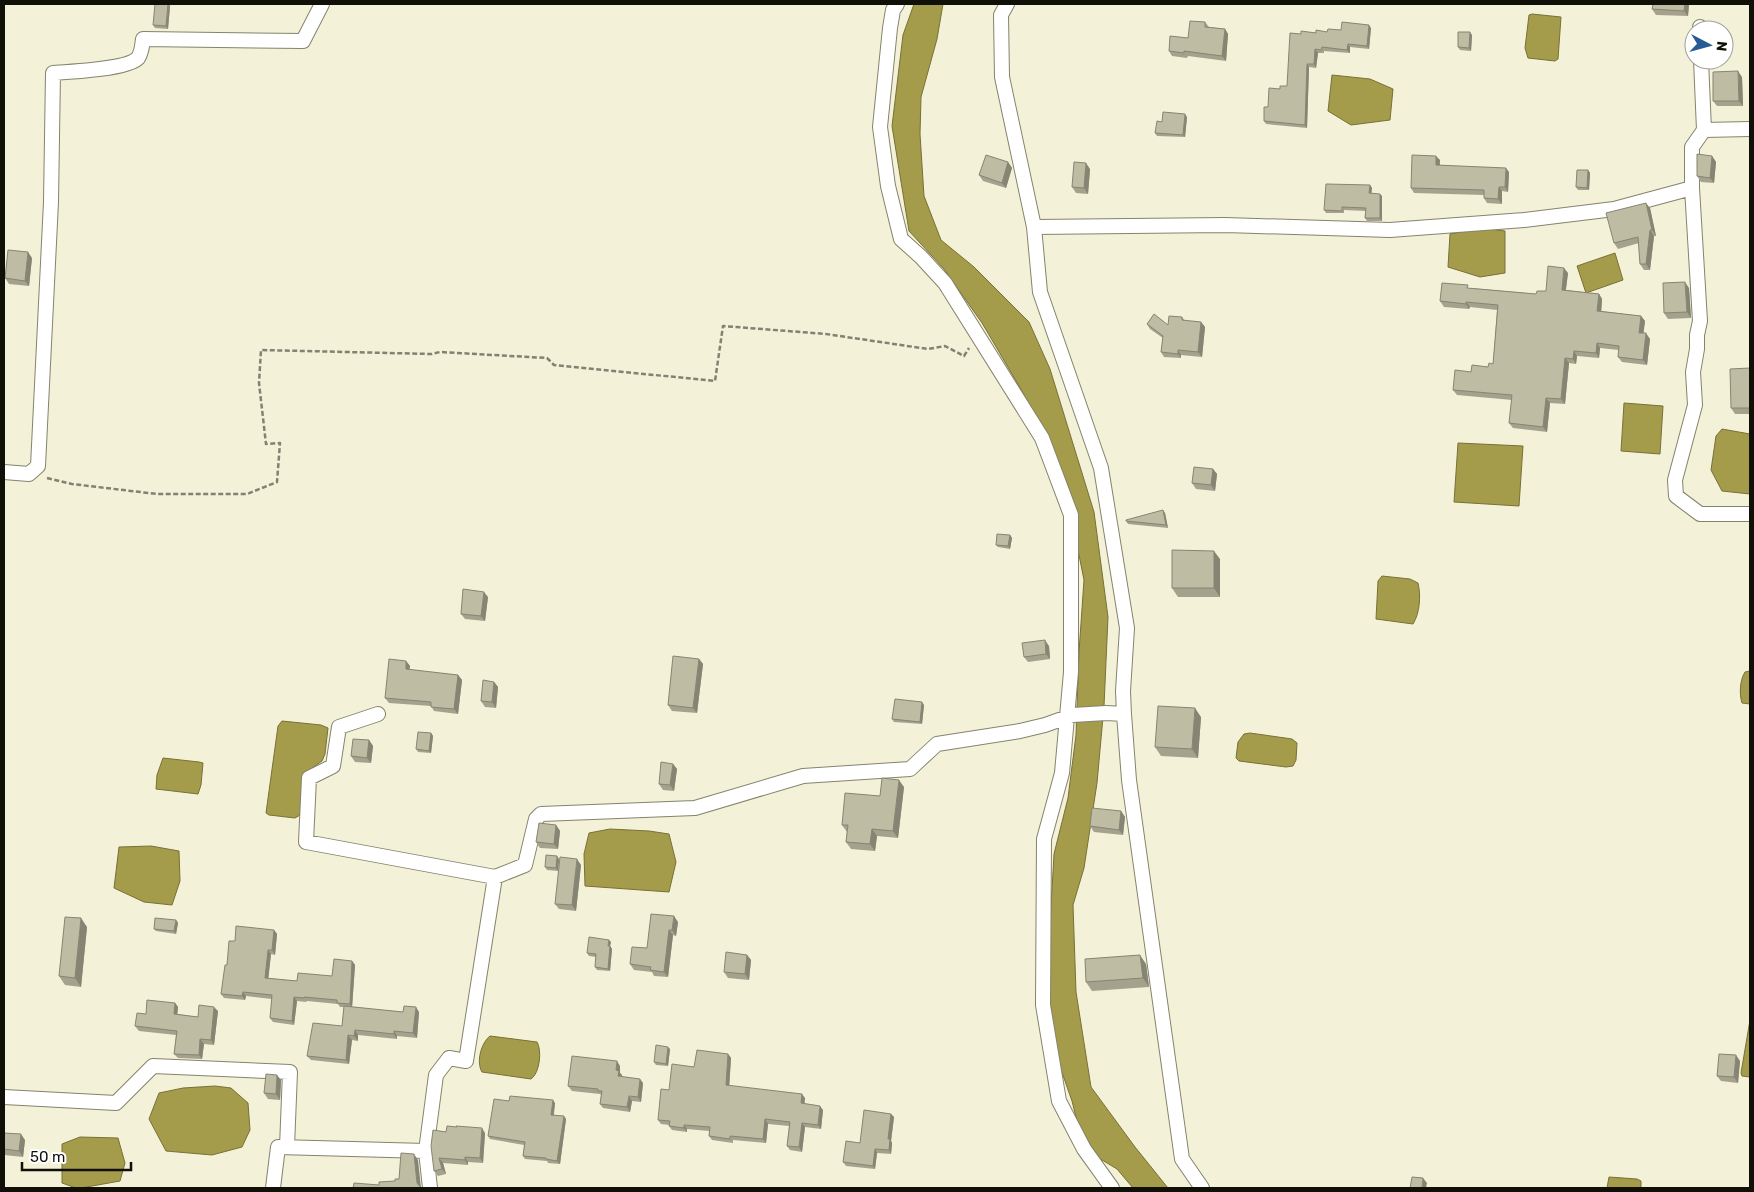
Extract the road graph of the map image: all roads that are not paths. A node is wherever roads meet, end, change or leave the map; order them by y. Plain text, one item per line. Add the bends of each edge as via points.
1 (322, 4) edge
2 (897, 4) edge
3 (1007, 4) edge
4 (1701, 70) edge
5 (1750, 129) edge
6 (1704, 130) junction
7 (1692, 188) junction
8 (1034, 227) junction
9 (4, 472) edge
10 (1750, 514) edge
11 (378, 714) dead end
12 (1124, 714) junction
13 (1070, 716) junction
14 (495, 877) junction
15 (4, 1097) edge
16 (287, 1147) junction
17 (426, 1150) junction
18 (273, 1188) edge
19 (430, 1188) edge
20 (1112, 1188) edge
21 (1202, 1188) edge

1 - 9 street via 303,41 143,39 137,59 129,63 53,73 51,202 38,466 29,474
2 - 13 street via 890,28 880,128 894,213 901,239 945,283 1042,438 1071,515
3 - 8 street via 1001,15 1002,77
4 - 6 street
5 - 6 street
6 - 7 street via 1692,147
7 - 8 street via 1614,209 1524,220 1390,230 1226,225
7 - 10 street via 1700,321 1693,372 1695,405 1675,480 1676,496 1700,514
8 - 12 street via 1040,292 1101,468 1127,628
11 - 14 street via 339,727 333,766 309,778 306,842
12 - 13 street
12 - 21 street via 1129,780 1182,1159
13 - 14 street via 1020,731 937,744 910,769 803,776 694,808 541,814 536,819 525,865
13 - 20 street via 1062,773 1044,839 1043,1005 1059,1102 1084,1149
14 - 17 street via 466,1061 449,1058 436,1074
15 - 16 street via 116,1103 153,1066 290,1072
16 - 17 street
16 - 18 street via 278,1147
17 - 19 street

